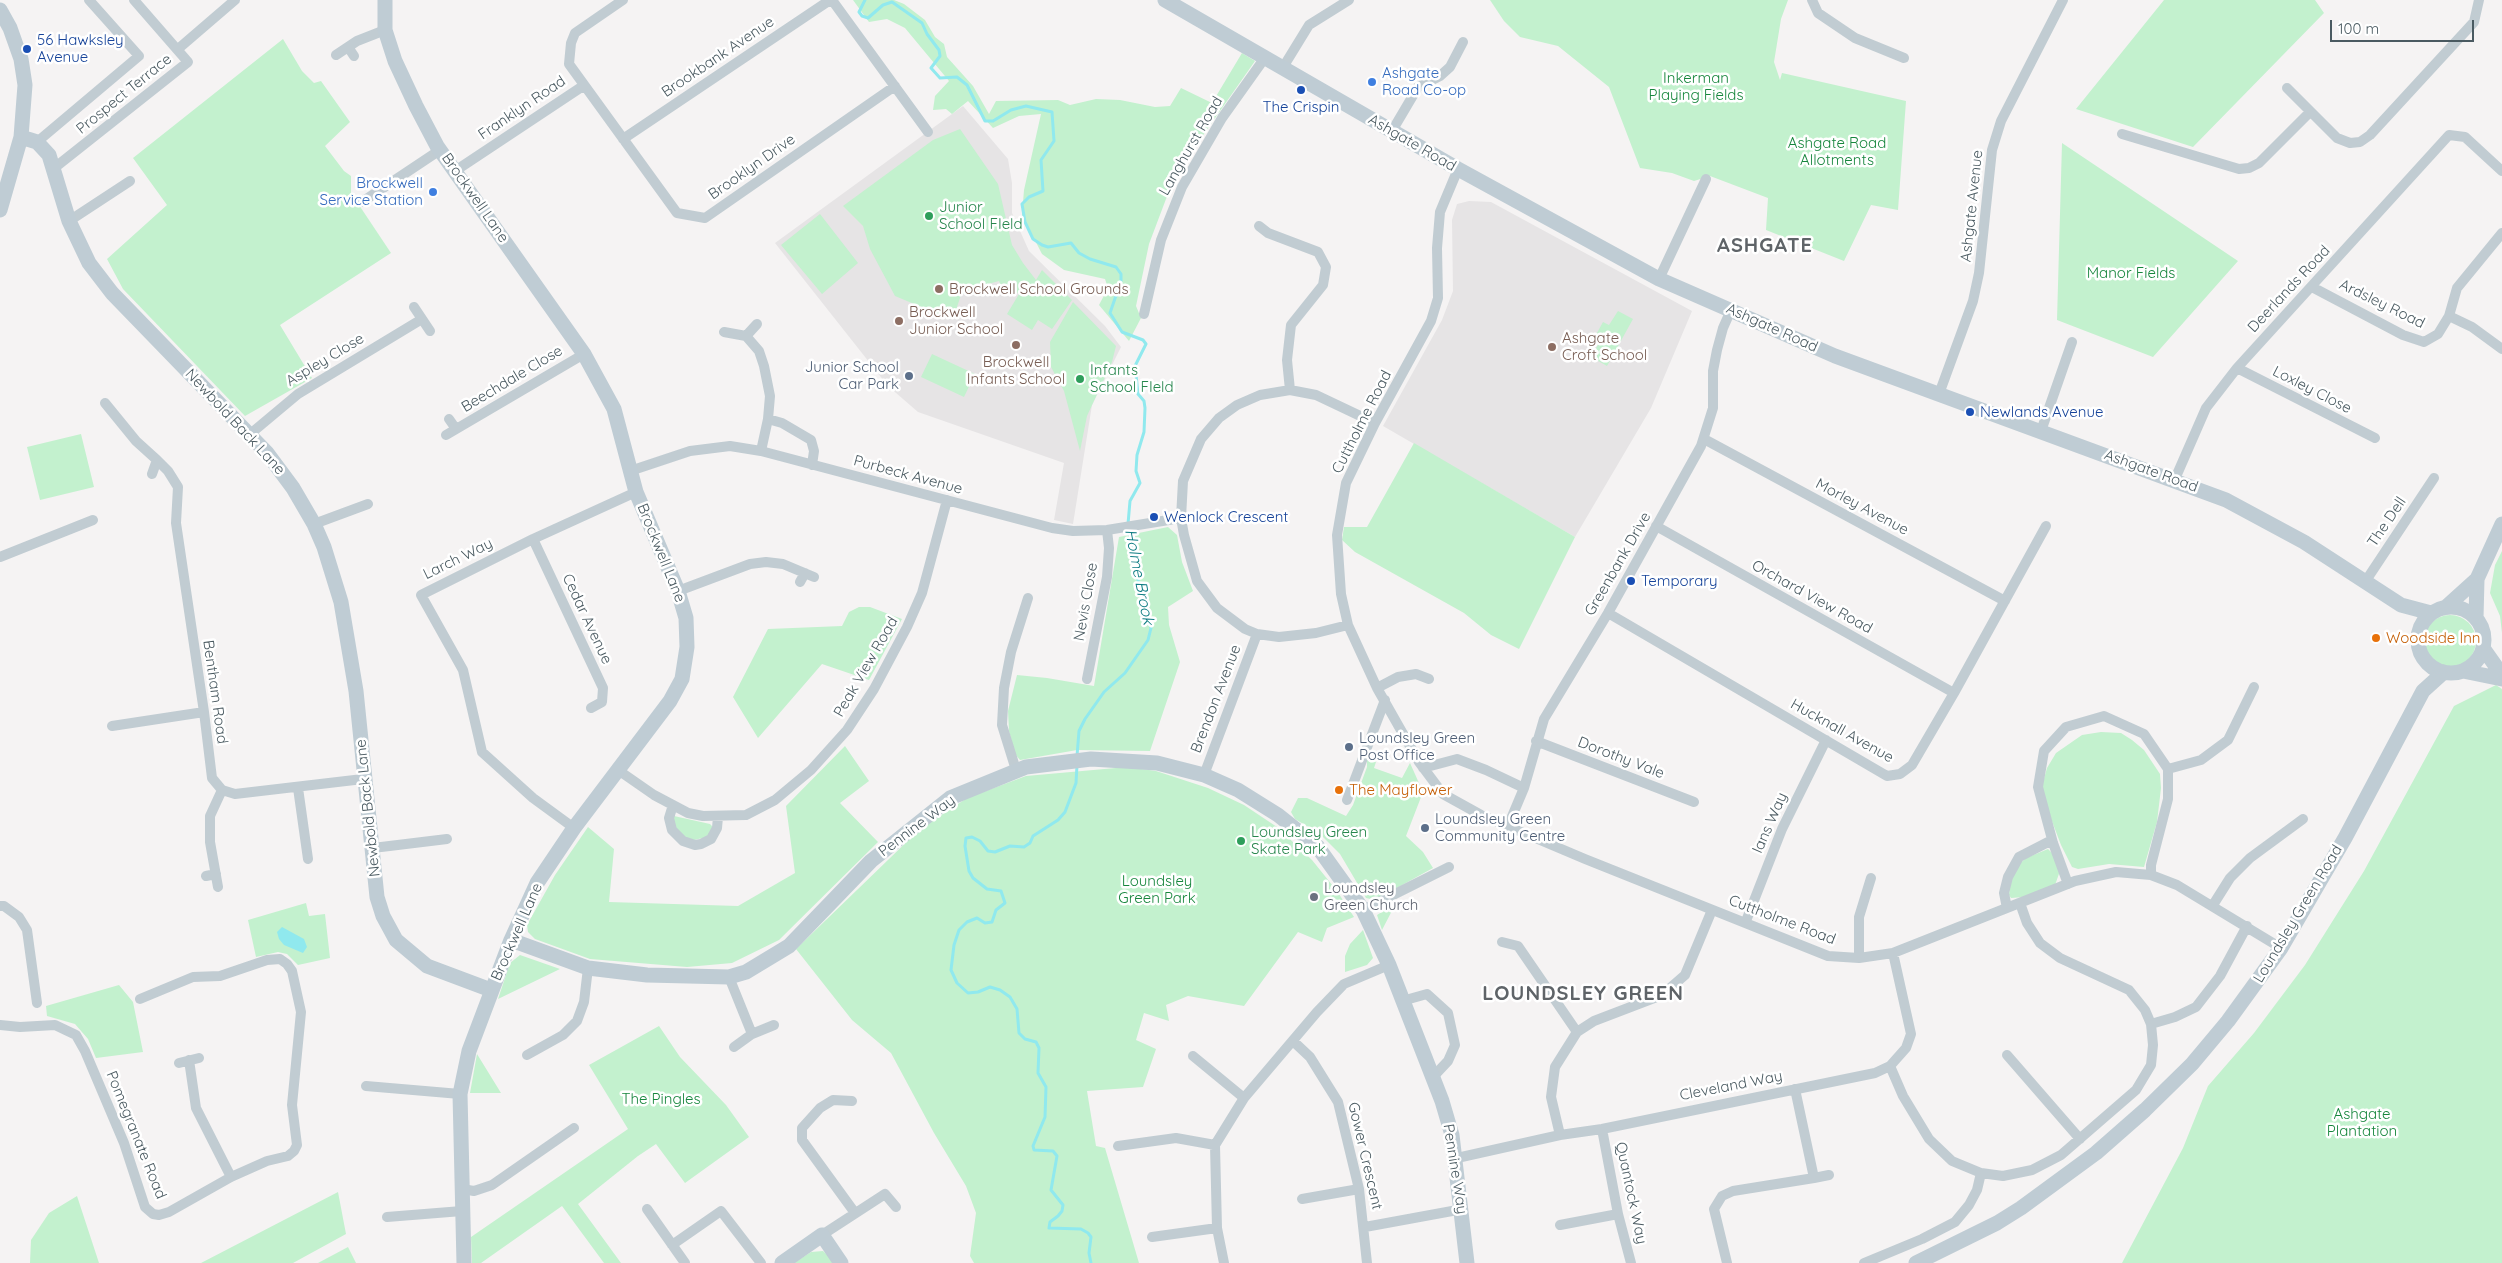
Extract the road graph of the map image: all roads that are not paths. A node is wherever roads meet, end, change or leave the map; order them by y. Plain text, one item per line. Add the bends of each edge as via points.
1 (89, 0) edge
2 (134, 0) edge
3 (235, 0) edge
4 (385, 0) edge
5 (623, 0) edge
6 (831, 0) edge
7 (1165, 0) edge
8 (1349, 0) edge
9 (1812, 0) edge
10 (2479, 0) edge
11 (2059, 2) edge
12 (0, 10) edge
13 (385, 30) junction
14 (1463, 42) dead end
15 (178, 49) junction
16 (336, 55) dead end
17 (1904, 58) dead end
18 (1264, 59) junction
19 (1282, 69) junction
20 (583, 86) junction
21 (895, 86) junction
22 (2287, 88) dead end
23 (2310, 112) junction
24 (1392, 131) junction
25 (928, 132) dead end
26 (2122, 134) dead end
27 (21, 138) junction
28 (623, 139) junction
29 (37, 142) junction
30 (440, 150) junction
31 (53, 169) junction
32 (1458, 169) junction
33 (456, 171) junction
34 (2502, 171) edge
35 (1706, 179) dead end
36 (130, 181) dead end
37 (362, 202) dead end
38 (0, 210) edge
39 (69, 221) junction
40 (1259, 226) dead end
41 (2502, 233) edge
42 (1660, 279) junction
43 (2312, 287) junction
44 (414, 307) dead end
45 (1731, 310) junction
46 (1144, 314) dead end
47 (2449, 316) junction
48 (422, 319) junction
49 (757, 324) dead end
50 (430, 331) dead end
51 (724, 332) dead end
52 (746, 336) junction
53 (2072, 342) dead end
54 (2502, 349) edge
55 (584, 354) junction
56 (2236, 368) junction
57 (1290, 390) junction
58 (1939, 394) junction
59 (105, 403) dead end
60 (449, 419) dead end
61 (768, 419) junction
62 (1375, 423) junction
63 (456, 429) junction
64 (2042, 431) junction
65 (249, 435) junction
66 (446, 435) dead end
67 (2375, 438) dead end
68 (1704, 439) junction
69 (761, 451) junction
70 (156, 460) junction
71 (812, 465) junction
72 (630, 470) junction
73 (152, 474) dead end
74 (2434, 478) dead end
75 (2175, 479) junction
76 (636, 492) junction
77 (947, 500) junction
78 (368, 504) dead end
79 (1181, 518) junction
80 (93, 520) dead end
81 (314, 524) junction
82 (2502, 524) edge
83 (1656, 526) junction
84 (2046, 526) dead end
85 (1107, 530) junction
86 (533, 539) junction
87 (0, 557) edge
88 (806, 577) dead end
89 (2477, 579) junction
90 (2365, 582) junction
91 (678, 590) junction
92 (1028, 598) dead end
93 (2005, 602) junction
94 (2401, 605) junction
95 (2446, 607) junction
96 (1608, 613) junction
97 (2431, 613) junction
98 (2476, 618) junction
99 (1348, 625) junction
100 (2418, 632) junction
101 (1257, 634) junction
102 (2483, 648) junction
103 (2426, 662) junction
104 (2463, 671) junction
105 (2444, 672) junction
106 (2502, 675) edge
107 (1087, 679) dead end
108 (1428, 679) dead end
109 (2502, 679) edge
110 (2254, 687) dead end
111 (1377, 688) junction
112 (2423, 691) junction
113 (1954, 694) junction
114 (1385, 700) junction
115 (591, 708) dead end
116 (204, 712) junction
117 (112, 726) dead end
118 (1826, 740) junction
119 (1536, 741) junction
120 (1423, 768) junction
121 (2168, 769) junction
122 (618, 770) junction
123 (1016, 770) junction
124 (1204, 775) junction
125 (363, 779) junction
126 (298, 788) junction
127 (1524, 788) junction
128 (222, 790) junction
129 (1347, 800) dead end
130 (1694, 802) dead end
131 (673, 805) junction
132 (718, 817) junction
133 (2303, 819) dead end
134 (1508, 826) junction
135 (574, 828) junction
136 (447, 839) dead end
137 (2052, 840) junction
138 (373, 848) junction
139 (308, 859) dead end
140 (1449, 867) dead end
141 (2151, 876) junction
142 (1871, 878) dead end
143 (2068, 884) junction
144 (218, 887) dead end
145 (2020, 903) junction
146 (2214, 905) junction
147 (0, 906) edge
148 (2007, 908) junction
149 (1364, 910) junction
150 (1712, 910) junction
151 (1746, 921) junction
152 (2248, 926) junction
153 (510, 940) junction
154 (1502, 942) dead end
155 (2281, 948) junction
156 (1893, 953) junction
157 (1859, 958) junction
158 (1389, 965) junction
159 (588, 968) junction
160 (730, 976) junction
161 (492, 990) junction
162 (140, 1000) dead end
163 (1402, 1001) junction
164 (37, 1003) dead end
165 (2151, 1024) junction
166 (0, 1025) edge
167 (774, 1025) dead end
168 (1577, 1032) junction
169 (752, 1034) junction
170 (1293, 1041) junction
171 (734, 1047) dead end
172 (527, 1055) dead end
173 (2007, 1055) dead end
174 (1192, 1056) dead end
175 (189, 1060) dead end
176 (1890, 1066) junction
177 (1432, 1078) junction
178 (366, 1086) dead end
179 (1795, 1089) junction
180 (460, 1094) junction
181 (1244, 1098) junction
182 (852, 1101) dead end
183 (574, 1128) dead end
184 (1602, 1128) junction
185 (1560, 1135) junction
186 (2080, 1139) junction
187 (1215, 1145) junction
188 (1118, 1146) dead end
189 (1457, 1158) junction
190 (1981, 1173) junction
191 (1829, 1175) dead end
192 (231, 1177) junction
193 (1814, 1178) junction
194 (462, 1189) junction
195 (1359, 1189) junction
196 (1302, 1199) dead end
197 (896, 1207) dead end
198 (647, 1209) dead end
199 (1463, 1209) junction
200 (462, 1211) junction
201 (855, 1213) junction
202 (1618, 1214) junction
203 (387, 1217) dead end
204 (1560, 1225) dead end
205 (1365, 1227) junction
206 (1217, 1228) junction
207 (822, 1235) junction
208 (1152, 1237) dead end
209 (672, 1245) junction
210 (464, 1263) edge
211 (685, 1263) edge
212 (761, 1263) edge
213 (782, 1263) edge
214 (841, 1263) edge
215 (1224, 1263) edge
216 (1367, 1263) edge
217 (1467, 1263) edge
218 (1631, 1263) edge
219 (1728, 1263) edge
220 (1864, 1263) edge
221 (1916, 1263) edge

1 - 29 street via 139,56
2 - 15 street
3 - 15 street, Prospect Terrace
4 - 13 street, Brockwell Lane
5 - 20 street, Franklyn Road via 575,32 569,64
6 - 21 street
6 - 28 street, Brookbank Avenue
7 - 18 street, Ashgate Road
8 - 19 street via 1309,25
9 - 17 street via 1818,13 1855,38
10 - 23 street via 2474,22 2360,142 2350,143 2337,138
11 - 58 street, Ashgate Avenue via 2001,121 1992,150 1973,301
12 - 27 street via 21,59 25,85
13 - 16 street via 351,52
13 - 30 street, Brockwell Lane via 407,88
14 - 24 street via 1450,67 1418,88
15 - 31 street, Prospect Terrace via 188,62
18 - 19 street, Ashgate Road
18 - 46 street, Langhurst Road via 1222,118 1182,187 1161,240
19 - 24 street, Ashgate Road
20 - 28 street, Brooklyn Drive
20 - 33 street, Franklyn Road
21 - 25 street
21 - 28 street, Brooklyn Drive via 705,218 677,213
22 - 23 street
23 - 26 street via 2250,168 2239,169 2141,144
24 - 32 street, Ashgate Road
27 - 29 street
27 - 38 street
29 - 31 street, Newbold Back Lane via 49,155
30 - 33 street, Brockwell Lane
30 - 37 street
31 - 39 street, Newbold Back Lane
32 - 42 street, Ashgate Road
32 - 62 street, Cuttholme Road via 1440,212 1438,298 1431,321
33 - 55 street, Brockwell Lane
34 - 43 street, Deerlands Road via 2465,137 2449,136
35 - 42 street
36 - 39 street
39 - 65 street, Newbold Back Lane via 89,263 112,293
40 - 57 street via 1268,233 1318,252 1326,267 1323,285 1291,325 1287,360
41 - 47 street, Ardsley Road via 2457,288
42 - 45 street, Ashgate Road
43 - 47 street, Ardsley Road via 2403,335 2424,342 2438,334
43 - 56 street, Deerlands Road
44 - 48 street
45 - 58 street, Ashgate Road via 1835,356
45 - 68 street, Greenbank Drive via 1717,350 1713,371 1713,408
47 - 54 street via 2472,327
48 - 50 street
48 - 65 street, Aspley Close via 298,394
49 - 52 street
51 - 52 street
52 - 61 street via 759,351 766,374 770,396
53 - 64 street
55 - 63 street, Beechdale Close
55 - 72 street, Brockwell Lane via 614,409
56 - 67 street, Loxley Close
56 - 75 street, Deerlands Road via 2206,408
57 - 62 street via 1316,395
57 - 79 street via 1260,395 1237,405 1219,418 1201,438 1183,481
58 - 64 street, Ashgate Road
59 - 70 street, Bentham Road
60 - 63 street, Beechdale Close
61 - 69 street
61 - 71 street via 782,423 811,440 814,451
62 - 99 street, Cuttholme Road via 1346,483 1337,535 1340,594
63 - 66 street, Beechdale Close
64 - 75 street, Ashgate Road
65 - 81 street, Newbold Back Lane via 282,473
68 - 83 street, Greenbank Drive
68 - 93 street, Morley Avenue
69 - 71 street, Purbeck Avenue
69 - 72 street, Purbeck Avenue via 730,446 706,447
70 - 73 street
70 - 116 street, Bentham Road via 176,480 178,487 176,523
71 - 77 street, Purbeck Avenue
72 - 76 street, Brockwell Lane
74 - 90 street, The Dell
75 - 90 street, Ashgate Road via 2275,525
76 - 86 street, Larch Way
76 - 91 street, Brockwell Lane
77 - 85 street, Purbeck Avenue via 1052,528
77 - 132 street, Peak View Road via 922,593 874,689 847,730 811,770 775,800 746,815
78 - 81 street
79 - 85 street, Purbeck Avenue
79 - 101 street via 1198,581 1217,608
80 - 87 street
81 - 125 street, Newbold Back Lane via 340,602 356,691
82 - 89 street
83 - 96 street, Greenbank Drive
83 - 113 street, Orchard View Road
84 - 93 street, Hucknall Avenue
85 - 107 street, Nevis Close via 1107,577
86 - 115 street, Cedar Avenue via 603,688 602,702
86 - 135 street, Larch Way via 421,594 463,670 482,752 533,798
88 - 91 street via 784,564 766,562 750,564
89 - 95 street
89 - 98 street
90 - 94 street, Ashgate Road
91 - 122 street, Brockwell Lane via 686,618 688,646 682,679 670,701
92 - 123 street via 1011,652 1004,688 1002,725
93 - 113 street, Hucknall Avenue
94 - 97 street, Ashgate Road
94 - 100 street, Ashgate Road
95 - 97 street
95 - 98 street via 2462,609
96 - 118 street, Hucknall Avenue
96 - 119 street, Greenbank Drive via 1544,719
97 - 100 street
98 - 102 street via 2483,632
99 - 101 street via 1316,634 1279,637
99 - 111 street, Cuttholme Road
100 - 103 street via 2418,648
101 - 124 street, Brendon Avenue
102 - 104 street via 2472,665
102 - 106 street
103 - 105 street
103 - 112 street, Loundsley Green Road
104 - 105 street
104 - 109 street
105 - 112 street, Loundsley Green Road
108 - 111 street via 1416,674 1398,677
110 - 121 street via 2228,740 2201,760
111 - 114 street, Cuttholme Road
112 - 155 street, Loundsley Green Road via 2345,838
113 - 118 street, Hucknall Avenue via 1912,765 1900,774 1887,776
114 - 120 street, Cuttholme Road
114 - 129 street
116 - 117 street
116 - 128 street, Bentham Road via 212,778
118 - 151 street, Ians Way via 1782,829
119 - 127 street, Greenbank Drive
119 - 130 street, Dorothy Vale
120 - 127 street via 1457,759
120 - 134 street, Cuttholme Road via 1443,794
121 - 137 street via 2144,734 2104,716 2066,727 2044,751 2038,787
121 - 141 street via 2168,798
122 - 131 street, Peak View Road
122 - 135 street, Brockwell Lane
123 - 124 street, Pennine Way via 1091,758 1157,763
123 - 160 street, Pennine Way via 950,798 871,861 789,946 746,972
124 - 149 street, Pennine Way via 1238,790 1278,815 1317,846
125 - 126 street
125 - 138 street, Newbold Back Lane
126 - 128 street via 235,794
126 - 139 street
127 - 134 street, Greenbank Drive
128 - 144 street via 210,816 211,875
131 - 132 street, Peak View Road via 688,813
131 - 132 street via 669,818 672,830 683,841 701,844 711,839
133 - 146 street via 2250,858 2230,878
134 - 150 street, Cuttholme Road
135 - 153 street, Brockwell Lane via 537,883
136 - 138 street
137 - 143 street
137 - 148 street via 2019,857 2008,876 2004,893
138 - 161 street, Newbold Back Lane via 377,897 396,940 427,966
140 - 149 street
141 - 143 street, Cuttholme Road via 2116,872
141 - 146 street, Cuttholme Road via 2177,885
142 - 157 street via 1859,917
143 - 145 street, Cuttholme Road
145 - 148 street, Cuttholme Road
145 - 165 street via 2027,923 2040,943 2060,958 2129,990 2146,1010
146 - 152 street, Cuttholme Road
147 - 164 street via 19,917 27,930
148 - 156 street, Cuttholme Road
149 - 158 street, Pennine Way
150 - 151 street, Cuttholme Road
150 - 168 street via 1685,975 1662,994
151 - 157 street, Cuttholme Road via 1828,956
152 - 155 street, Cuttholme Road
152 - 165 street via 2220,976 2196,1007
153 - 159 street, Pennine Way
153 - 161 street, Brockwell Lane
154 - 168 street via 1518,946
155 - 221 street, Loundsley Green Road via 2228,1021 2192,1064 2146,1110 2096,1153 2013,1213
156 - 157 street, Cuttholme Road
156 - 176 street, Cleveland Way via 1911,1034 1906,1048
158 - 163 street, Pennine Way
158 - 170 street via 1344,984
159 - 160 street, Pennine Way via 647,975
159 - 172 street via 584,1002 577,1021 564,1035
160 - 169 street
161 - 180 street, Brockwell Lane via 469,1051
162 - 192 street, Pomegranate Road via 192,977 220,976 267,960 280,959 292,971 301,1023 292,1110 297,1146 288,1156 267,1161
163 - 177 street, Pennine Way
163 - 177 street via 1428,994 1448,1013 1455,1045 1448,1061
165 - 186 street via 2151,1065 2136,1090
166 - 192 street, Pomegranate Road via 55,1025 76,1035 124,1143 145,1206 153,1214 169,1212
167 - 169 street
168 - 185 street via 1555,1067 1551,1097
169 - 171 street
170 - 181 street
170 - 195 street, Gower Crescent via 1310,1057 1338,1102
173 - 186 street
174 - 181 street
175 - 192 street via 196,1108
176 - 179 street, Cleveland Way via 1875,1073
176 - 190 street via 1903,1096 1929,1139 1952,1161
177 - 189 street, Pennine Way via 1442,1100
178 - 180 street
179 - 184 street, Cleveland Way
179 - 193 street
180 - 194 street, Brockwell Lane
181 - 187 street
182 - 201 street via 833,1100 820,1108 802,1128 802,1140
183 - 194 street via 492,1185 474,1192
184 - 185 street, Cleveland Way
184 - 202 street, Quantock Way
185 - 189 street, Cleveland Way
186 - 190 street via 2061,1155 2032,1170 2003,1176
187 - 188 street via 1176,1138
187 - 206 street
189 - 199 street, Pennine Way
190 - 220 street via 1977,1190 1955,1222
191 - 193 street
193 - 219 street via 1733,1191 1722,1196 1714,1209
194 - 200 street, Brockwell Lane
195 - 196 street
195 - 205 street, Gower Crescent
197 - 201 street via 886,1194
198 - 209 street
199 - 205 street
199 - 217 street, Pennine Way
200 - 203 street
200 - 210 street, Brockwell Lane
201 - 207 street
202 - 204 street
202 - 218 street, Quantock Way
205 - 216 street, Gower Crescent
206 - 208 street
206 - 215 street
207 - 213 street
207 - 214 street
209 - 211 street
209 - 212 street via 722,1211

